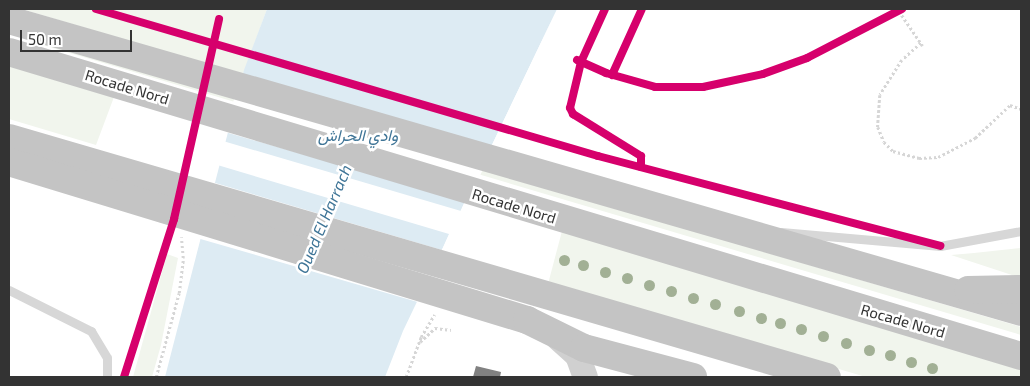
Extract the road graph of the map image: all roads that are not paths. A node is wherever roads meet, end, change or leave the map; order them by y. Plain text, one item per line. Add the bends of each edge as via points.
1 (9, 20) edge
2 (9, 28) edge
3 (52, 33) junction
4 (9, 52) edge
5 (9, 138) edge
6 (9, 162) edge
7 (738, 230) junction
8 (1021, 231) edge
9 (1021, 289) edge
10 (9, 290) edge
11 (946, 290) junction
12 (1021, 312) edge
13 (538, 326) junction
14 (1021, 356) edge
15 (107, 377) edge
16 (586, 377) edge
17 (693, 377) edge
18 (827, 377) edge

1 - 3 highway
2 - 3 highway
3 - 7 highway via 575,186
4 - 14 highway, Rocade Nord
5 - 18 highway via 119,167
6 - 13 highway via 110,196
7 - 8 lane via 940,246
7 - 11 highway
9 - 11 highway
10 - 15 lane via 91,331 107,358
11 - 12 highway
13 - 16 main road via 577,355
13 - 17 highway via 584,348

